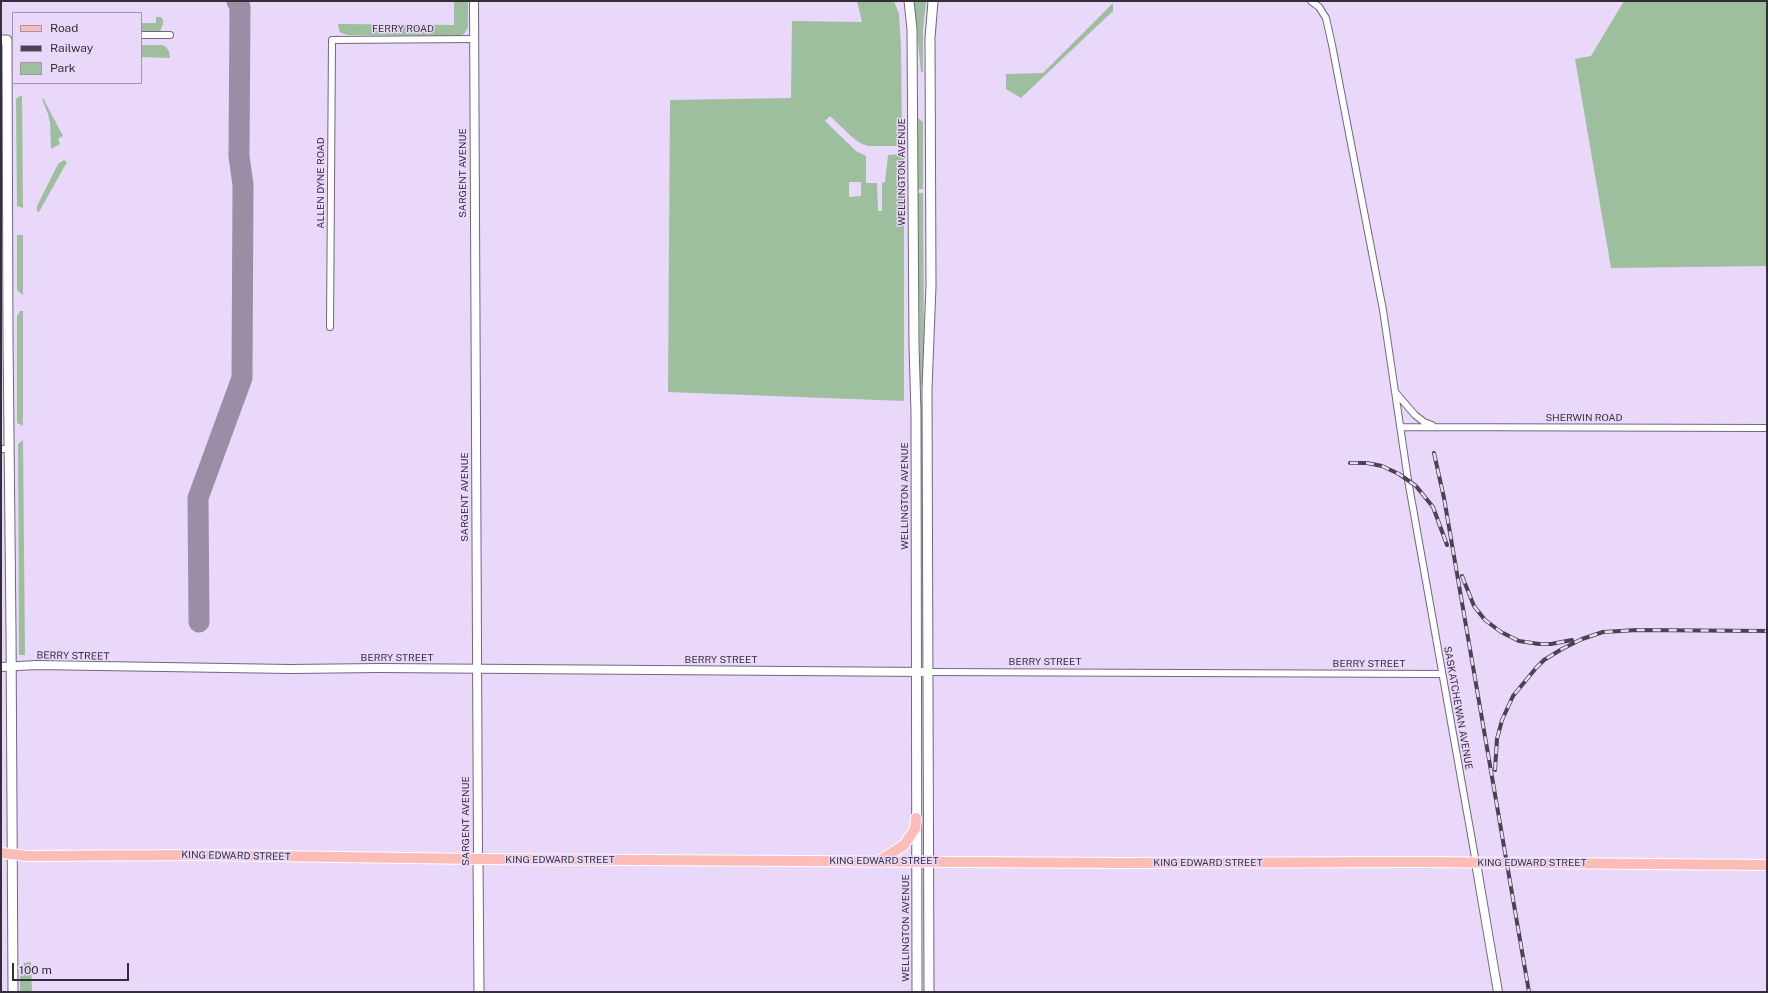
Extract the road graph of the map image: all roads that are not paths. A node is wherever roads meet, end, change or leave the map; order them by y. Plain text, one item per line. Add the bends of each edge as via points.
1 (474, 1) edge
2 (909, 1) edge
3 (933, 1) edge
4 (1312, 1) edge
5 (142, 35) edge
6 (170, 35) dead end
7 (474, 39) junction
8 (7, 40) edge
9 (332, 40) joint
10 (4, 243) edge
11 (330, 327) dead end
12 (1396, 392) junction
13 (916, 413) junction
14 (928, 413) junction
15 (1400, 427) junction
16 (1439, 427) junction
17 (1767, 428) edge
18 (5, 449) edge
19 (916, 553) junction
20 (928, 553) junction
21 (12, 666) junction
22 (1, 667) edge
23 (476, 668) junction
24 (917, 672) junction
25 (929, 672) junction
26 (1442, 674) junction
27 (916, 818) junction
28 (6, 854) edge
29 (478, 859) junction
30 (879, 861) junction
31 (917, 862) junction
32 (929, 862) junction
33 (1476, 863) junction
34 (1767, 865) edge
35 (917, 941) junction
36 (929, 942) junction
37 (13, 992) edge
38 (479, 992) edge
39 (917, 992) edge
40 (929, 992) edge
41 (1498, 992) edge

1 - 7 street, SARGENT AVENUE
2 - 13 main road, WELLINGTON AVENUE via 912,29
3 - 14 main road via 930,38 931,286
4 - 12 street, SASKATCHEWAN AVENUE via 1322,13 1329,30 1383,310
5 - 6 street
7 - 9 street, FERRY ROAD
7 - 23 street, SARGENT AVENUE
8 - 10 main road
9 - 11 street, ALLEN DYNE ROAD
10 - 18 main road
12 - 15 street, SASKATCHEWAN AVENUE
12 - 16 street via 1420,419
13 - 14 street
13 - 19 main road, WELLINGTON AVENUE
14 - 20 main road
15 - 16 street, SHERWIN ROAD
15 - 26 street, SASKATCHEWAN AVENUE
16 - 17 street, SHERWIN ROAD
18 - 21 main road
19 - 20 street
19 - 24 main road, WELLINGTON AVENUE
20 - 25 main road
21 - 22 street, BERRY STREET
21 - 23 street, BERRY STREET
21 - 28 main road
23 - 24 street, BERRY STREET
23 - 29 street, SARGENT AVENUE
24 - 25 street, BERRY STREET
24 - 27 main road, WELLINGTON AVENUE
25 - 26 street, BERRY STREET
25 - 32 main road
26 - 33 street, SASKATCHEWAN AVENUE
27 - 30 main road via 915,829 904,845
27 - 31 main road, WELLINGTON AVENUE
28 - 29 main road, KING EDWARD STREET
28 - 37 main road
29 - 30 main road, KING EDWARD STREET
29 - 38 main road, SARGENT AVENUE
30 - 31 main road, KING EDWARD STREET
31 - 32 main road, KING EDWARD STREET
31 - 35 main road, WELLINGTON AVENUE
32 - 33 main road, KING EDWARD STREET
32 - 36 main road
33 - 34 main road, KING EDWARD STREET
33 - 41 street, SASKATCHEWAN AVENUE
35 - 36 street
35 - 39 main road, WELLINGTON AVENUE
36 - 40 main road

